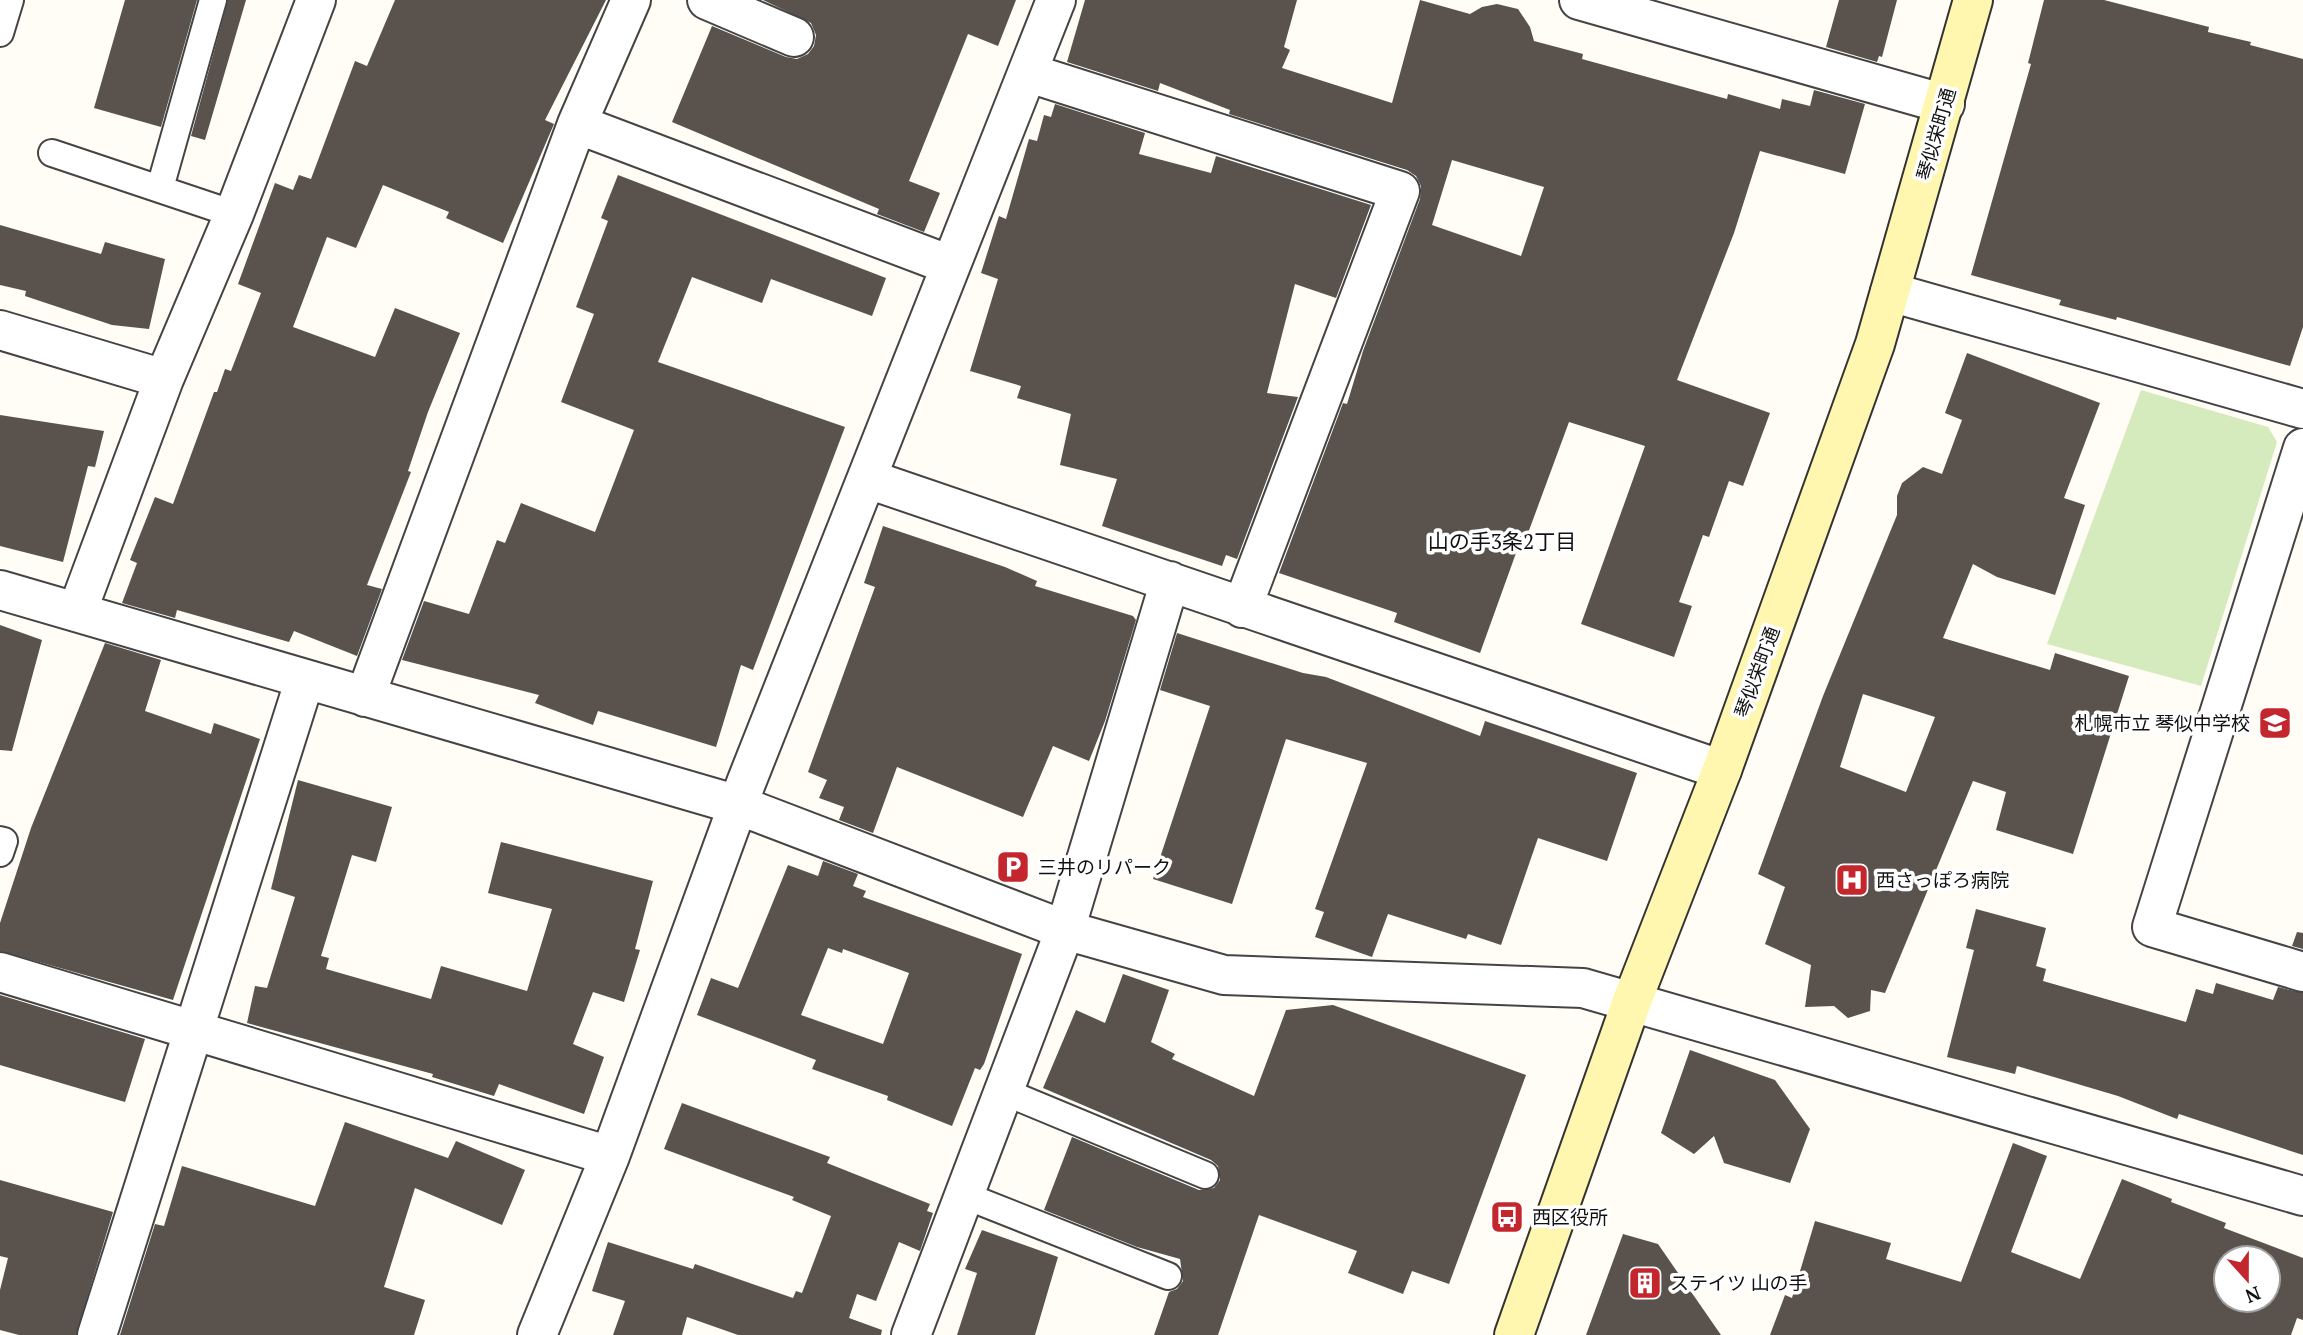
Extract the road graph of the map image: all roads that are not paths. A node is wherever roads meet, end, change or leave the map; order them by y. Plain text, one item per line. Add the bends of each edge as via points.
1 (10, 0) edge
2 (213, 0) edge
3 (316, 0) edge
4 (631, 0) edge
5 (707, 0) edge
6 (1056, 0) edge
7 (1579, 0) edge
8 (1973, 0) edge
9 (1648, 9) edge
10 (0, 33) edge
11 (794, 37) dead end
12 (1029, 73) junction
13 (1945, 104) junction
14 (577, 124) junction
15 (52, 153) dead end
16 (160, 188) junction
17 (234, 214) junction
18 (950, 265) junction
19 (1890, 292) junction
20 (0, 330) edge
21 (164, 379) junction
22 (2303, 409) edge
23 (2303, 448) edge
24 (868, 479) junction
25 (1170, 581) junction
26 (0, 590) edge
27 (1242, 608) junction
28 (77, 612) junction
29 (305, 679) junction
30 (365, 697) junction
31 (1722, 770) junction
32 (738, 805) junction
33 (0, 840) edge
34 (0, 853) edge
35 (1066, 930) junction
36 (0, 972) edge
37 (2303, 972) edge
38 (1632, 1002) junction
39 (194, 1028) junction
40 (1005, 1092) junction
41 (610, 1156) junction
42 (1205, 1175) dead end
43 (966, 1196) junction
44 (2303, 1196) edge
45 (1168, 1276) dead end
46 (97, 1335) edge
47 (537, 1335) edge
48 (911, 1335) edge
49 (1514, 1335) edge

1 - 10 lane
2 - 16 lane
3 - 17 street
4 - 14 street
5 - 11 street
6 - 12 street
7 - 9 street
8 - 13 street, 琴似栄町通
9 - 13 street
12 - 18 street
12 - 27 street via 1400,191
13 - 19 street, 琴似栄町通
14 - 18 street
14 - 30 street
15 - 16 lane
16 - 17 lane
17 - 21 street
18 - 24 street
19 - 22 street
19 - 31 street, 琴似栄町通
20 - 21 street
21 - 28 street
23 - 37 street via 2152,927
24 - 25 street
24 - 32 street
25 - 27 street
25 - 35 street
26 - 28 street
27 - 31 street
28 - 29 street
29 - 30 street
29 - 39 street
30 - 32 street
31 - 38 street, 琴似栄町通
32 - 35 street
32 - 41 street
33 - 34 lane via 4,841
35 - 38 street via 1224,975 1576,988
35 - 40 street
36 - 39 street
38 - 44 street
38 - 49 street, 琴似栄町通
39 - 41 street
39 - 46 street
40 - 42 lane
40 - 43 street
41 - 47 street
43 - 45 lane
43 - 48 street

